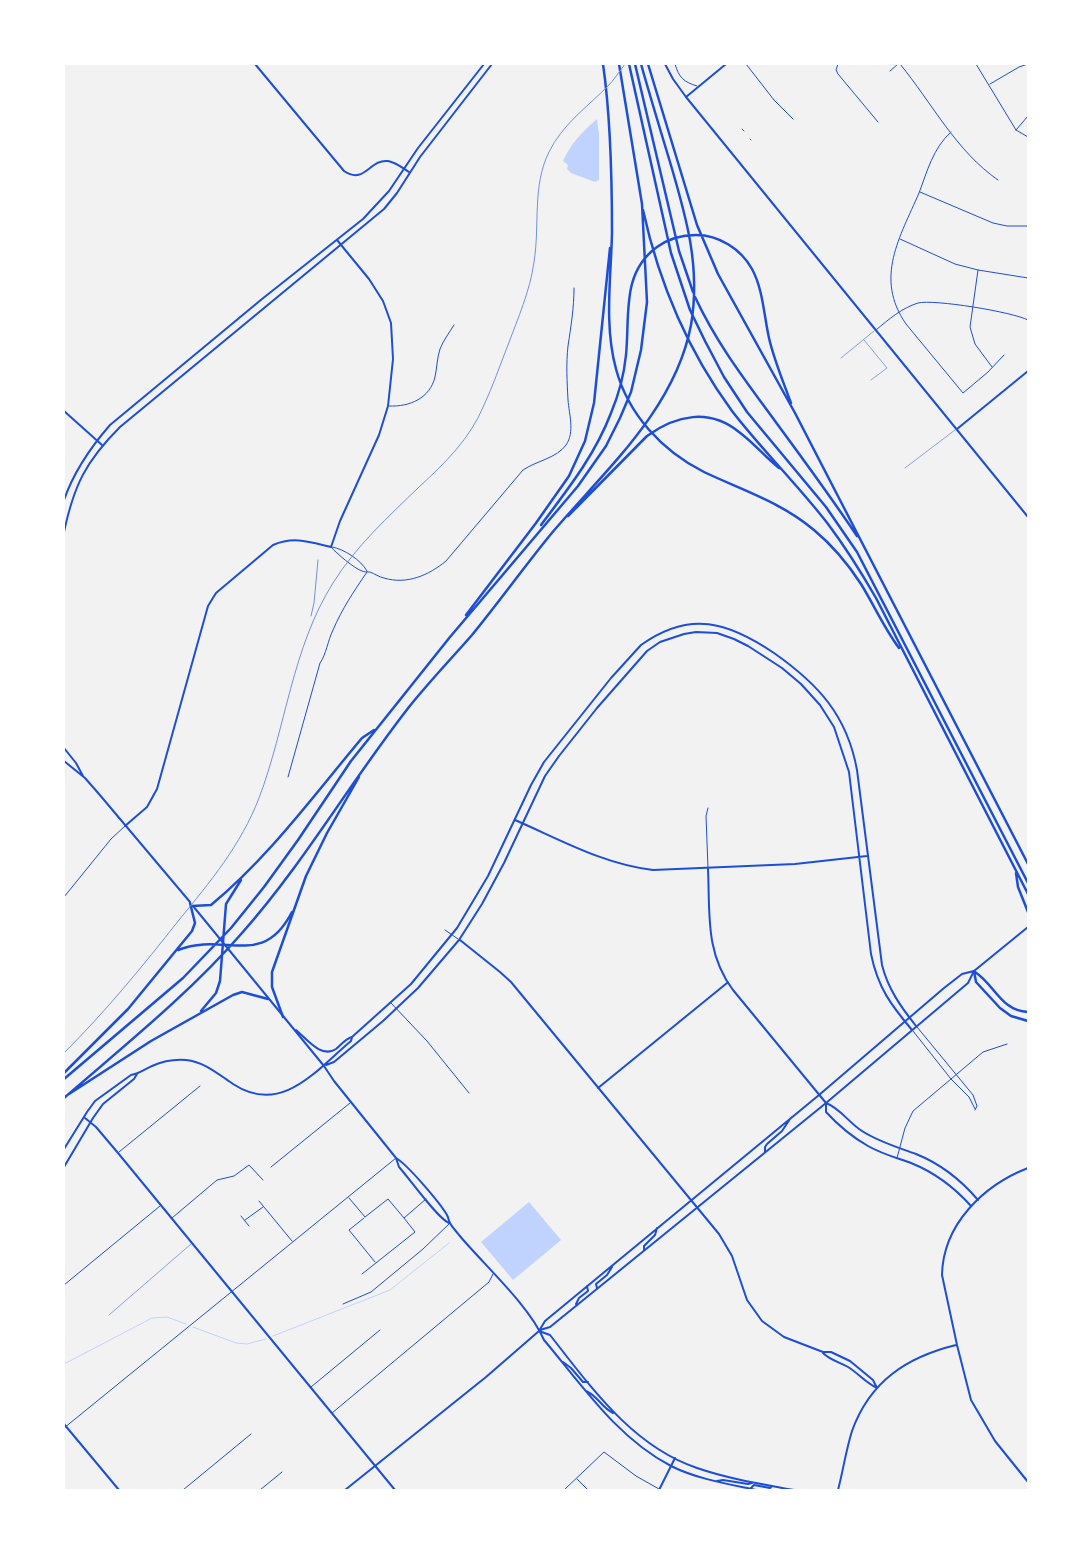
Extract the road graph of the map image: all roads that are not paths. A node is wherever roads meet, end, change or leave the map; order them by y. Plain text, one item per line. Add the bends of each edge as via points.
1 (255, 64) edge
2 (484, 64) edge
3 (492, 64) edge
4 (619, 64) edge
5 (629, 64) edge
6 (635, 64) edge
7 (640, 64) edge
8 (648, 64) edge
9 (665, 64) edge
10 (675, 64) edge
11 (726, 64) edge
12 (746, 64) edge
13 (838, 64) edge
14 (899, 64) edge
15 (976, 64) edge
16 (1028, 64) edge
17 (603, 65) edge
18 (890, 71) dead end
19 (989, 84) junction
20 (698, 86) junction
21 (686, 97) junction
22 (1028, 116) edge
23 (793, 119) dead end
24 (878, 122) dead end
25 (1016, 130) junction
26 (951, 132) junction
27 (1028, 137) edge
28 (405, 170) junction
29 (410, 173) junction
30 (998, 180) dead end
31 (919, 192) junction
32 (642, 204) junction
33 (1028, 226) edge
34 (612, 231) junction
35 (899, 238) junction
36 (337, 240) junction
37 (342, 245) junction
38 (978, 270) junction
39 (1028, 278) edge
40 (574, 288) dead end
41 (971, 307) junction
42 (898, 312) junction
43 (1028, 320) edge
44 (454, 325) dead end
45 (875, 330) junction
46 (864, 340) junction
47 (1004, 355) dead end
48 (842, 358) dead end
49 (993, 367) junction
50 (1028, 371) edge
51 (871, 380) dead end
52 (388, 406) junction
53 (64, 411) edge
54 (795, 412) junction
55 (956, 429) junction
56 (96, 440) junction
57 (102, 445) junction
58 (905, 468) dead end
59 (784, 473) junction
60 (64, 500) edge
61 (1028, 517) edge
62 (64, 532) edge
63 (550, 535) junction
64 (530, 540) junction
65 (864, 546) junction
66 (331, 547) junction
67 (368, 572) junction
68 (450, 637) junction
69 (902, 651) junction
70 (377, 728) junction
71 (64, 748) edge
72 (370, 759) junction
73 (64, 761) edge
74 (288, 777) dead end
75 (84, 778) junction
76 (708, 808) dead end
77 (515, 820) junction
78 (523, 823) junction
79 (125, 826) junction
80 (859, 856) junction
81 (867, 856) junction
82 (1028, 864) edge
83 (708, 869) junction
84 (1015, 870) junction
85 (245, 873) junction
86 (1028, 883) edge
87 (1028, 894) edge
88 (64, 897) edge
89 (191, 905) junction
90 (295, 906) junction
91 (1028, 911) edge
92 (1028, 927) edge
93 (445, 930) dead end
94 (452, 935) junction
95 (459, 940) junction
96 (223, 944) junction
97 (178, 951) junction
98 (974, 971) junction
99 (727, 983) junction
100 (268, 998) junction
101 (391, 1003) junction
102 (396, 1009) junction
103 (200, 1012) junction
104 (1028, 1012) edge
105 (283, 1017) junction
106 (910, 1018) junction
107 (1028, 1021) edge
108 (905, 1022) junction
109 (290, 1025) junction
110 (917, 1026) junction
111 (912, 1030) junction
112 (352, 1037) junction
113 (1007, 1044) dead end
114 (324, 1066) junction
115 (64, 1073) edge
116 (137, 1074) junction
117 (955, 1076) junction
118 (64, 1079) edge
119 (952, 1079) junction
120 (200, 1086) dead end
121 (598, 1088) junction
122 (469, 1093) dead end
123 (819, 1095) junction
124 (64, 1097) edge
125 (351, 1103) junction
126 (826, 1103) junction
127 (84, 1117) junction
128 (792, 1117) junction
129 (91, 1122) junction
130 (64, 1149) edge
131 (900, 1149) junction
132 (765, 1152) junction
133 (118, 1153) junction
134 (396, 1158) junction
135 (897, 1158) junction
136 (64, 1167) edge
137 (271, 1167) dead end
138 (1028, 1168) edge
139 (263, 1180) dead end
140 (348, 1197) junction
141 (426, 1199) junction
142 (691, 1200) junction
143 (978, 1200) junction
144 (259, 1201) dead end
145 (161, 1206) junction
146 (263, 1206) junction
147 (971, 1206) junction
148 (697, 1207) junction
149 (241, 1216) dead end
150 (365, 1217) junction
151 (404, 1218) junction
152 (172, 1219) junction
153 (245, 1220) junction
154 (450, 1223) junction
155 (249, 1226) dead end
156 (657, 1228) junction
157 (293, 1242) junction
158 (192, 1243) junction
159 (644, 1250) junction
160 (376, 1263) junction
161 (613, 1265) junction
162 (362, 1274) dead end
163 (493, 1274) junction
164 (64, 1285) edge
165 (587, 1286) junction
166 (597, 1288) junction
167 (232, 1291) junction
168 (343, 1304) dead end
169 (575, 1307) junction
170 (109, 1315) dead end
171 (380, 1330) dead end
172 (539, 1331) junction
173 (957, 1344) junction
174 (823, 1352) junction
175 (560, 1359) junction
176 (588, 1382) junction
177 (311, 1387) junction
178 (877, 1388) junction
179 (586, 1391) junction
180 (332, 1413) junction
181 (615, 1414) junction
182 (64, 1426) edge
183 (251, 1434) dead end
184 (675, 1458) junction
185 (376, 1466) junction
186 (671, 1466) junction
187 (282, 1472) dead end
188 (576, 1478) junction
189 (717, 1481) junction
190 (754, 1482) junction
191 (1028, 1482) edge
192 (772, 1486) junction
193 (118, 1490) edge
194 (183, 1490) edge
195 (260, 1490) edge
196 (345, 1490) edge
197 (395, 1490) edge
198 (564, 1490) edge
199 (588, 1490) edge
200 (660, 1490) edge
201 (750, 1490) edge
202 (756, 1490) edge
203 (794, 1490) edge
204 (838, 1490) edge

1 - 28 street via 344,171 356,176 386,161
2 - 28 street via 418,148
3 - 29 street
4 - 32 highway
5 - 86 highway via 671,253 690,310 705,341 747,412 826,507 857,552
6 - 65 highway via 679,251 708,324 728,357
7 - 63 highway via 689,227 694,272 691,325 685,350 660,402 630,443
8 - 54 highway via 706,246 722,282
9 - 21 street
10 - 20 street via 683,81
11 - 20 street
12 - 23 street
13 - 24 street via 838,74
14 - 18 street
14 - 26 street
15 - 19 street
16 - 19 street
17 - 34 highway
19 - 25 street
20 - 21 street
21 - 45 street
22 - 25 street
25 - 27 street
26 - 30 street via 972,158
26 - 31 street via 938,148
28 - 29 street
28 - 36 street via 378,204
29 - 37 street via 384,209
31 - 33 street via 993,223
31 - 35 street
32 - 59 highway via 663,282 697,356 732,410
32 - 64 highway via 647,302 631,392 598,459
34 - 68 highway via 594,403 586,441 569,476
34 - 69 highway via 609,329 612,351 620,381 643,422 664,445 696,468 779,505 812,528 854,574 888,634
35 - 38 street via 954,264
35 - 42 street via 891,276 892,295
36 - 37 street
36 - 56 street
37 - 52 street via 374,286 389,315 393,359
37 - 57 street
38 - 39 street
38 - 41 street
40 - 67 street via 566,375 571,431 566,445 554,455 523,470 436,570 405,580 385,579
41 - 42 street via 932,301
41 - 43 street
41 - 49 street via 970,327 975,344
42 - 45 street
42 - 49 street via 963,392
44 - 52 street via 440,350 435,379 425,396 409,404
45 - 46 lane
45 - 55 street
46 - 48 lane
46 - 51 lane via 886,368
47 - 49 street
50 - 55 street
52 - 66 street
53 - 56 street
54 - 64 highway via 773,352 754,274 741,255 721,240 707,236 694,235 668,241 646,256 634,276 629,295 625,364 606,426 584,467
54 - 65 highway
55 - 58 lane
55 - 61 street
56 - 57 street
56 - 60 street via 77,468
57 - 62 street via 83,472
59 - 63 highway via 727,424 706,417 679,419 648,436
59 - 69 highway via 851,556
63 - 72 highway
64 - 68 highway
65 - 82 highway
66 - 67 street via 361,571
66 - 67 street via 340,548
66 - 79 street via 298,540 278,543 216,593 208,606 157,789 147,808
67 - 74 street via 347,602 325,649
68 - 70 highway
69 - 84 highway
70 - 85 highway via 362,738 278,839
70 - 118 highway via 269,881 231,928 183,978
71 - 75 street
72 - 90 highway via 323,840
72 - 124 highway via 274,895 242,934 191,988
73 - 75 street
75 - 79 street
76 - 83 street
77 - 78 street
77 - 81 street via 544,762 633,653 651,638 677,627 708,623 745,634 794,667 832,707 854,758
77 - 94 street via 488,876
78 - 80 street via 551,766 639,659 674,636 717,633 748,646 791,675 830,720 849,772
78 - 83 street via 621,865 653,870
78 - 95 street via 489,891
79 - 88 street
79 - 89 street
80 - 81 street
80 - 83 street
80 - 108 street via 876,974 889,1002
81 - 106 street via 883,970 894,996
83 - 99 street via 712,942 718,966
84 - 87 highway
84 - 91 highway
85 - 89 highway via 211,905
85 - 96 highway via 226,904
89 - 96 street
89 - 97 highway via 195,923
90 - 96 highway via 285,926 271,938 255,945
90 - 105 highway via 272,978
92 - 98 street
93 - 94 street
94 - 95 street
94 - 101 street via 424,970
95 - 102 street
95 - 121 street via 511,982
96 - 97 highway via 190,946
96 - 100 street
96 - 103 highway via 216,993
97 - 115 highway via 128,1009
98 - 104 highway via 1008,1005
98 - 106 street via 962,974
98 - 107 highway via 976,982 1000,1008 1011,1016
98 - 110 street via 968,984
99 - 121 street
99 - 123 street
100 - 103 highway via 242,992
100 - 105 street
101 - 102 street
101 - 112 street
102 - 114 street via 334,1062
102 - 122 street
103 - 124 highway
105 - 109 street
106 - 108 street
106 - 110 street
108 - 111 street
108 - 123 street
109 - 112 street via 319,1050 326,1052
109 - 114 street
110 - 111 street
110 - 117 street
111 - 119 street
111 - 126 street
112 - 114 street
113 - 117 street via 983,1052
114 - 116 street via 292,1090 270,1095 241,1089 209,1067 188,1060 161,1063
114 - 125 street
116 - 127 street via 101,1096
116 - 129 street via 103,1104
117 - 119 street
117 - 119 street via 973,1095 977,1106 975,1110 969,1097
119 - 131 street via 913,1112
120 - 133 street
121 - 142 street
123 - 126 street
123 - 128 street
125 - 134 street
125 - 137 street
126 - 131 street via 865,1133
126 - 132 street
126 - 135 street via 826,1112 846,1132
127 - 129 street
127 - 130 street
128 - 132 street via 765,1147
128 - 142 street
129 - 133 street
129 - 136 street
131 - 135 street
131 - 143 street via 944,1169
132 - 148 street
133 - 145 street
134 - 140 street
134 - 141 street via 399,1167
134 - 154 street via 405,1163 448,1216
135 - 147 street via 941,1178
138 - 143 street via 1007,1177
139 - 152 street via 250,1165 234,1176 217,1180
140 - 150 street
140 - 157 street
141 - 151 street
141 - 154 street via 444,1221
142 - 148 street
142 - 156 street
143 - 147 street
144 - 146 street
145 - 152 street
145 - 164 street
146 - 153 street
146 - 157 street
147 - 173 street via 952,1232 942,1263 942,1282
148 - 159 street
148 - 174 street via 726,1245 747,1300 762,1321 784,1337
149 - 153 street
150 - 151 street via 388,1199
150 - 160 street via 349,1230
151 - 160 street via 415,1232
152 - 158 street
153 - 155 street
154 - 163 street
154 - 168 street via 371,1292
156 - 159 street
156 - 161 street
157 - 167 street
158 - 167 street
158 - 170 lane
159 - 166 street
160 - 162 street
161 - 165 street
161 - 166 street via 596,1284
163 - 172 street
163 - 180 street via 489,1282
165 - 169 street via 588,1291 579,1298
165 - 172 street via 545,1321
166 - 169 street
167 - 177 street
167 - 182 street
169 - 172 street via 550,1327
171 - 177 street
172 - 175 street
172 - 176 street via 550,1335
172 - 185 street
173 - 178 street via 918,1356
173 - 191 street via 974,1406 992,1438
174 - 178 street
174 - 178 street via 831,1352 850,1362 873,1380
175 - 176 street via 583,1382
175 - 179 street
176 - 181 street
177 - 180 street
178 - 204 street via 852,1431
179 - 181 street
179 - 186 street via 633,1440
180 - 185 street
181 - 184 street via 637,1434
182 - 193 street
183 - 194 street
184 - 186 street
184 - 190 street via 699,1469
185 - 196 street
185 - 197 street
186 - 189 street
186 - 200 street
187 - 195 street
188 - 198 street
188 - 199 street
188 - 200 street via 604,1452
189 - 190 street
189 - 201 street
190 - 192 street
192 - 201 street via 754,1486
192 - 203 street
201 - 202 street

